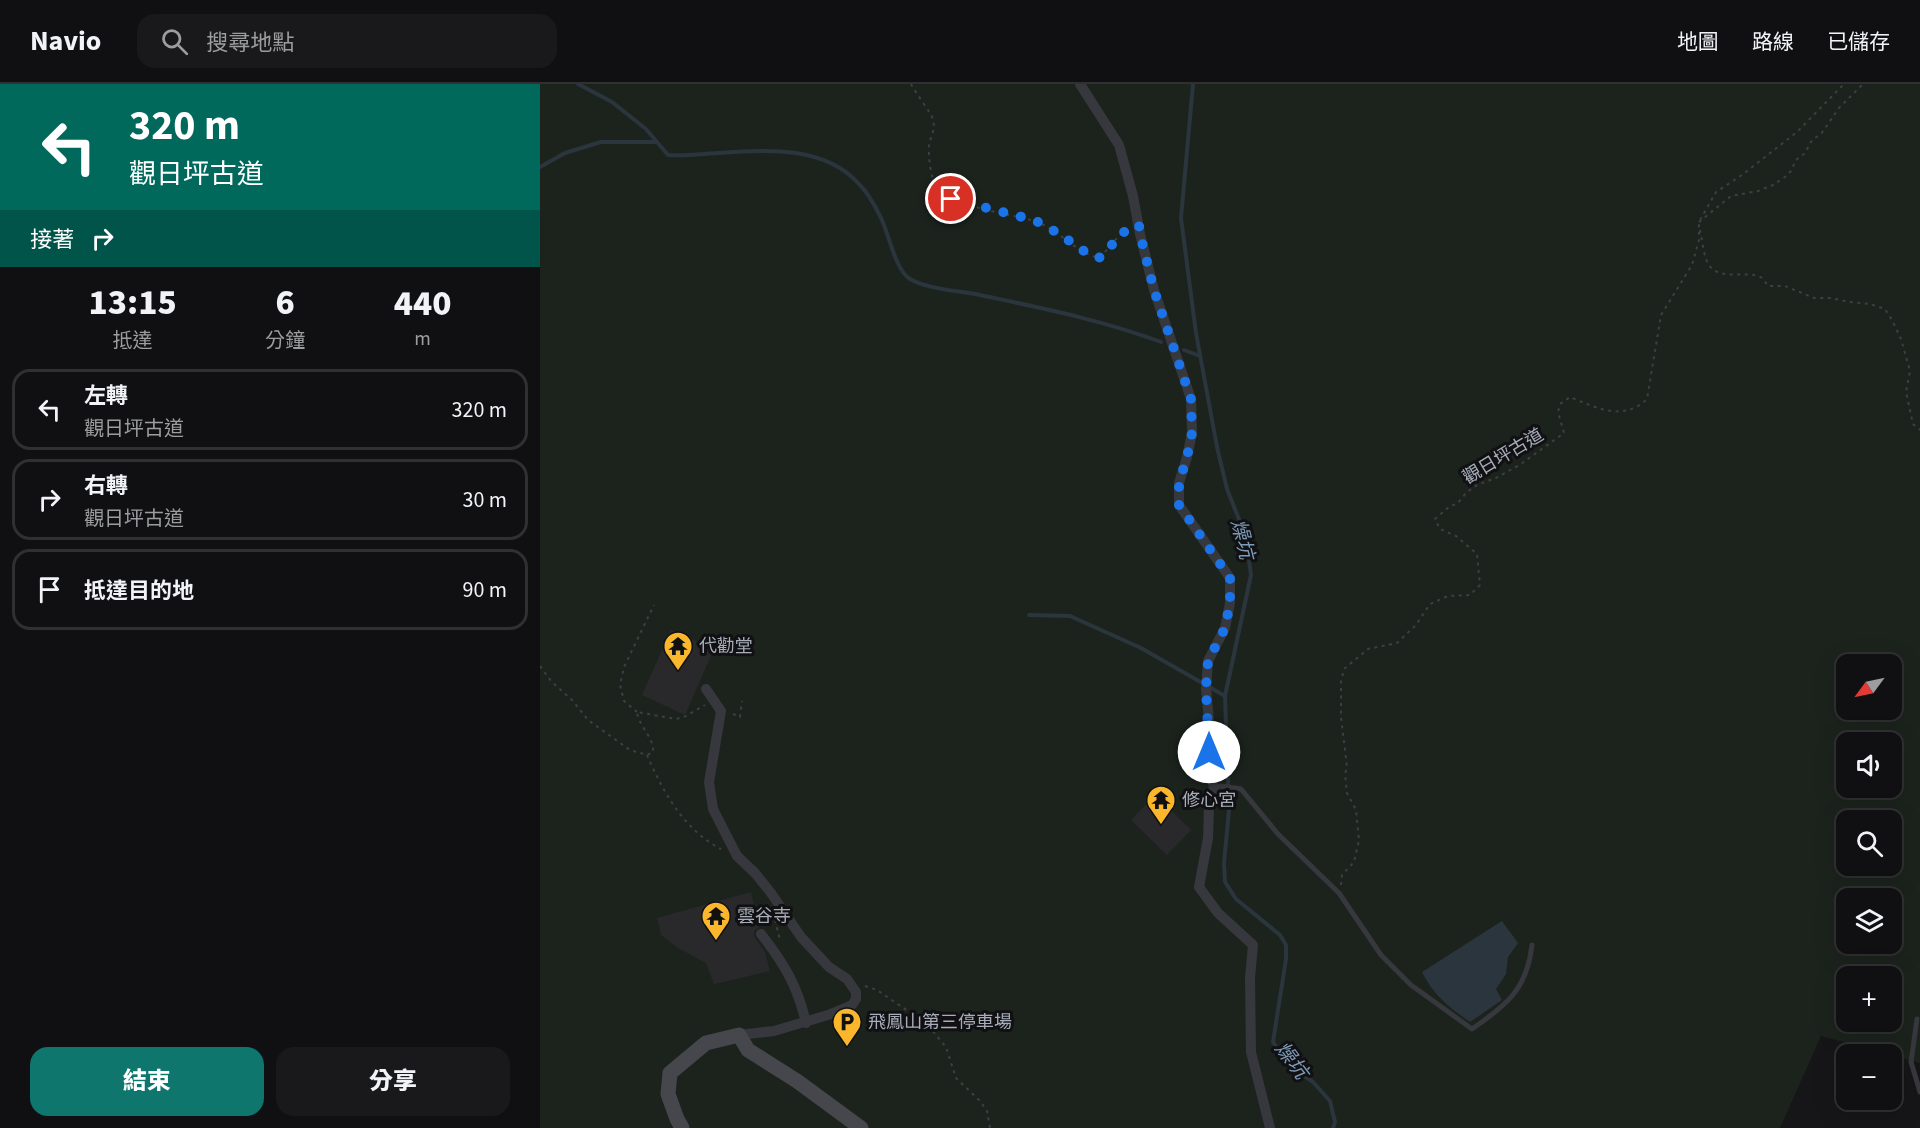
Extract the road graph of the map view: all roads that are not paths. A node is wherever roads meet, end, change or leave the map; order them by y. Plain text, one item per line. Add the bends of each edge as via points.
1 (1080, 84) edge
2 (706, 688) dead end
3 (1218, 787) junction
4 (761, 934) dead end
5 (1532, 945) dead end
6 (1917, 1019) dead end
7 (806, 1023) junction
8 (739, 1035) junction
9 (1920, 1092) edge
10 (682, 1128) edge
11 (861, 1128) edge
12 (1270, 1128) edge

1 - 3 street via 1119,145 1154,290 1191,399 1192,433 1179,483 1179,505 1230,578 1225,628 1208,661 1206,688 1210,774
2 - 7 street via 720,708 710,782 712,809 737,856 771,893 801,938 856,992 852,1005
3 - 5 lane via 1241,789 1278,834 1339,893 1382,955 1411,985 1472,1029 1507,1004 1523,980
3 - 12 street via 1209,806 1199,887 1218,913 1253,945 1251,1052
4 - 7 street via 795,986
6 - 9 lane via 1911,1062
7 - 8 street
8 - 10 street via 706,1043 670,1073 668,1094
8 - 11 street via 748,1050

